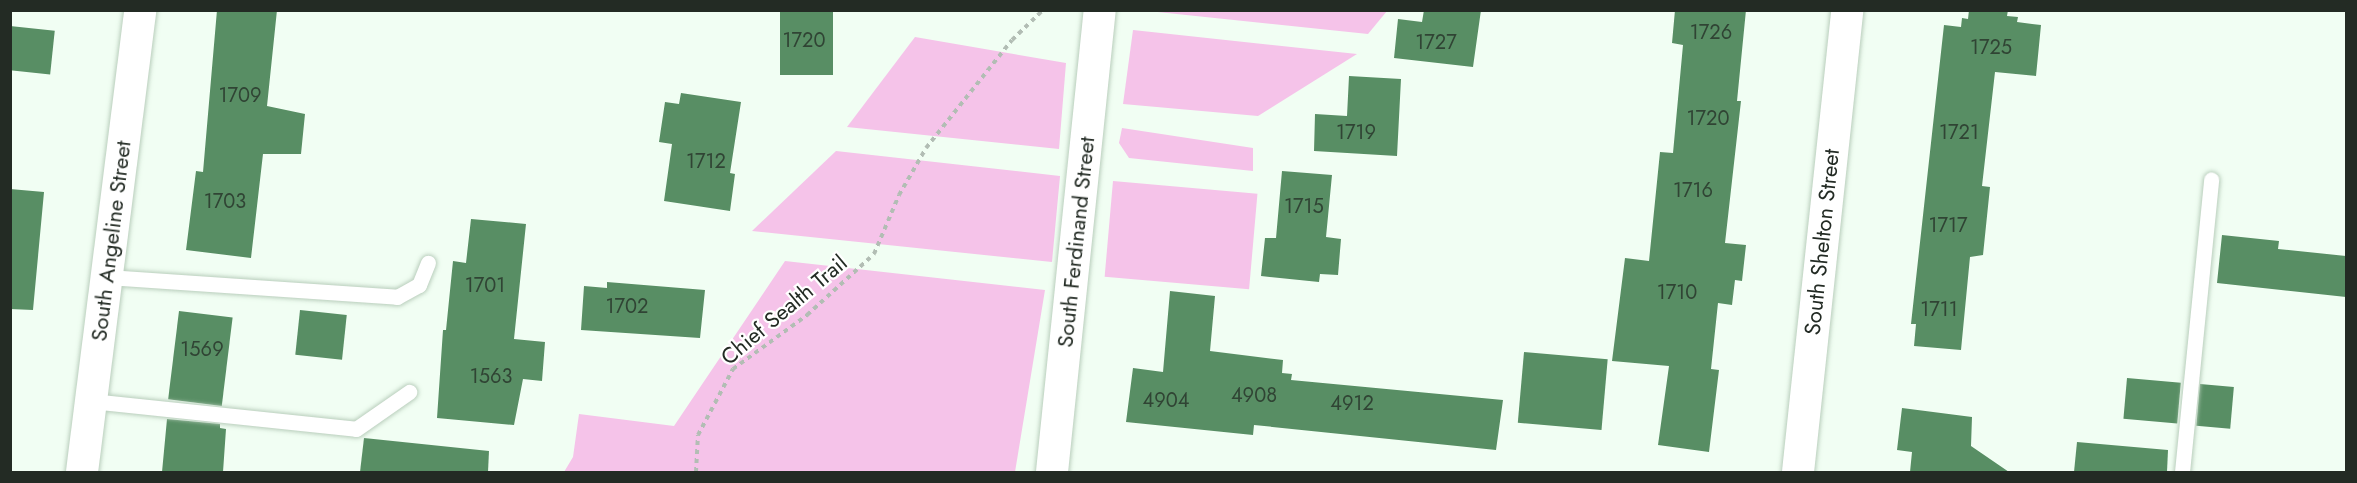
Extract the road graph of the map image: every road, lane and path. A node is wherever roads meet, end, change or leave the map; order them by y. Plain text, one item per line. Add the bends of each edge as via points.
1 (140, 10) edge
2 (1043, 10) edge
3 (1100, 10) edge
4 (1847, 10) edge
5 (2211, 179) dead end
6 (428, 263) dead end
7 (107, 277) junction
8 (409, 392) dead end
9 (91, 402) junction
10 (82, 472) edge
11 (696, 472) edge
12 (1052, 472) edge
13 (1798, 472) edge
14 (2182, 472) edge

1 - 7 street, South Angeline Street
2 - 11 path, Chief Sealth Trail via 1012,40 926,148 874,254 807,315 733,369 698,435
3 - 12 street, South Ferdinand Street
4 - 13 street, South Shelton Street
5 - 14 lane
6 - 7 lane via 419,285 397,297
7 - 9 street, South Angeline Street
8 - 9 lane via 356,429
9 - 10 street, South Angeline Street

